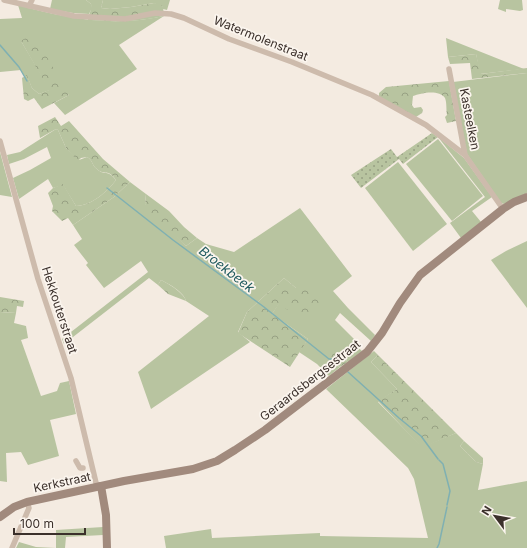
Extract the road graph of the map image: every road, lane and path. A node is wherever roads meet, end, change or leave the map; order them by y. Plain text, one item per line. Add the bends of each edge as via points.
1 (4, 0) edge
2 (31, 3) edge
3 (450, 69) dead end
4 (0, 141) edge
5 (465, 155) junction
6 (527, 197) edge
7 (503, 209) junction
8 (76, 461) dead end
9 (88, 467) junction
10 (99, 486) junction
11 (27, 502) junction
12 (0, 517) edge
13 (12, 548) edge
14 (106, 548) edge

1 - 2 street, Watermolenstraat
2 - 5 street, Watermolenstraat via 74,16 125,19 156,13 184,18 229,39 372,95 426,126
3 - 5 street, Kasteelken
4 - 9 street, Hekkouterstraat via 38,279 71,378
5 - 7 street, Kasteelken
6 - 7 street, Geraardsbergsestraat
7 - 10 street, Geraardsbergsestraat via 420,275 367,352 265,430 217,461 194,469
8 - 9 street via 80,468
9 - 10 street, Hekkouterstraat
10 - 11 street, Kerkstraat
10 - 14 street via 106,516
11 - 12 street, Kerkstraat
11 - 13 street, Kerkstraat via 29,508

